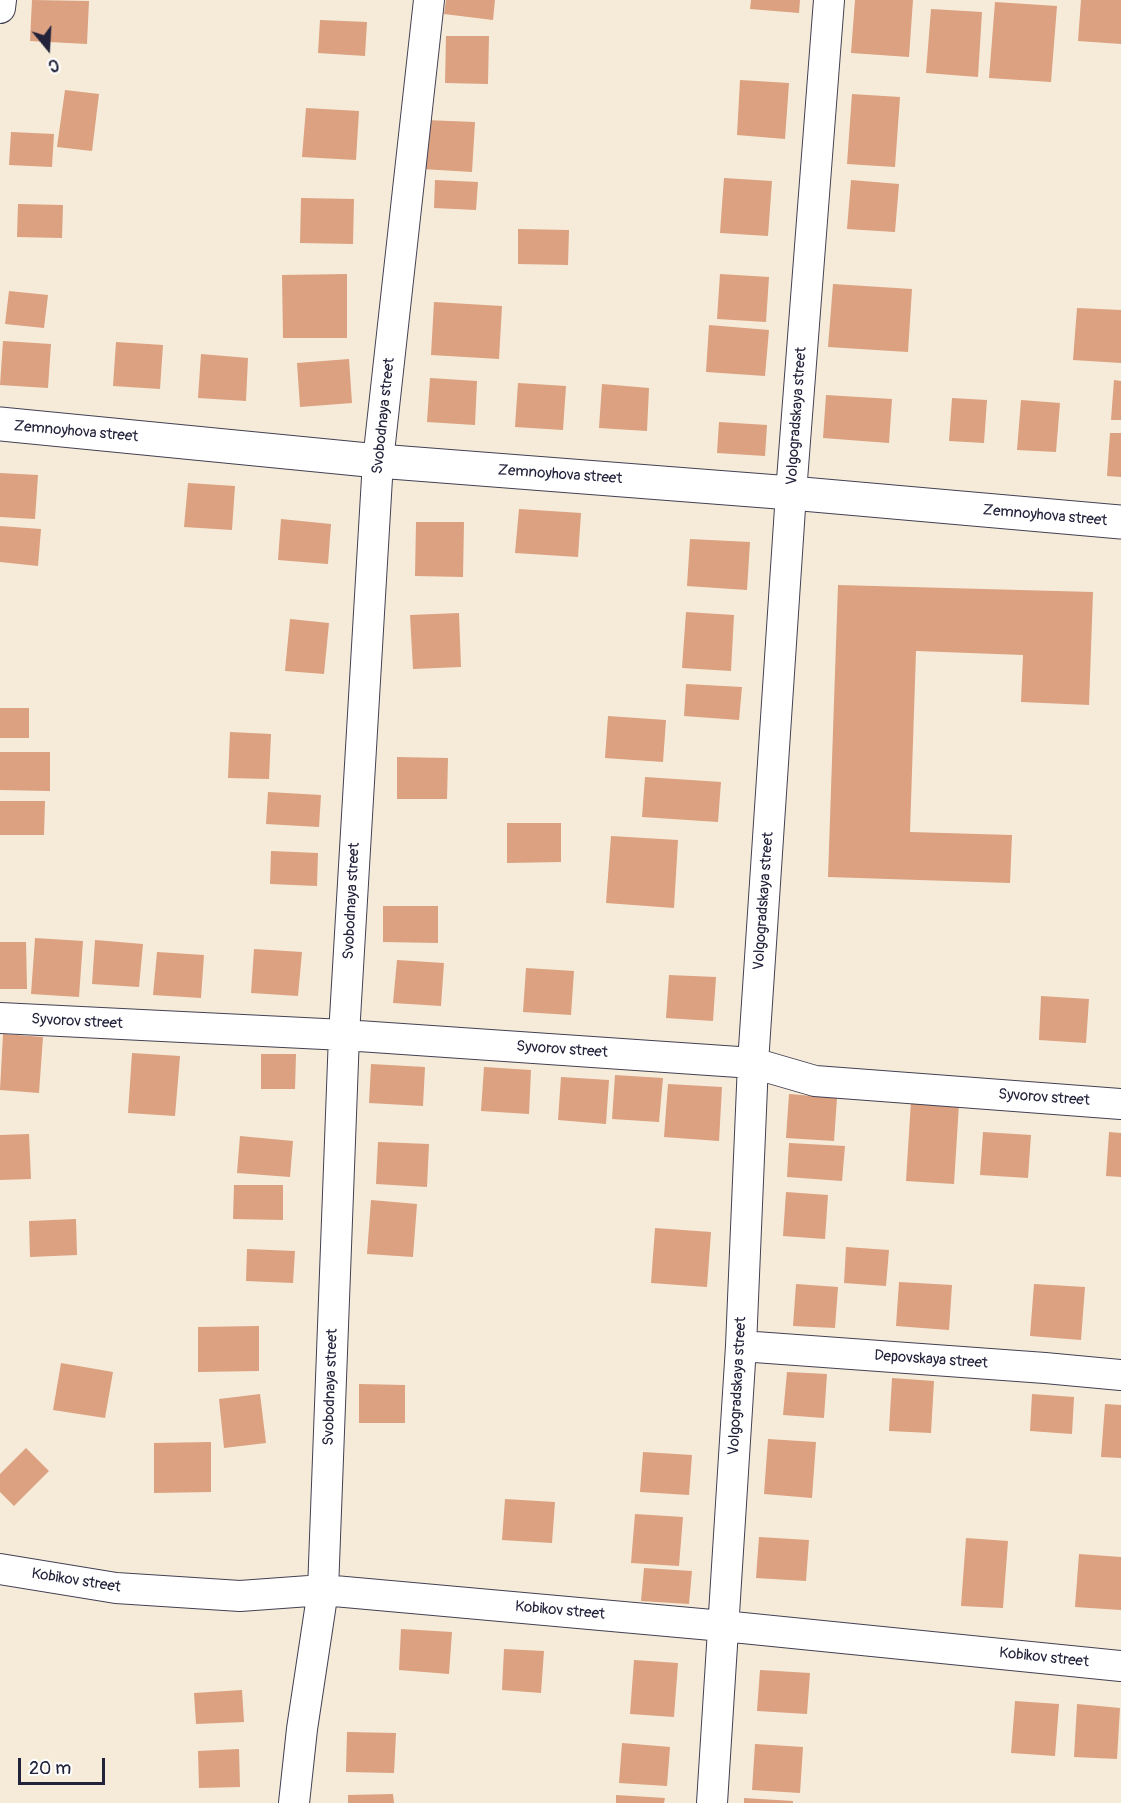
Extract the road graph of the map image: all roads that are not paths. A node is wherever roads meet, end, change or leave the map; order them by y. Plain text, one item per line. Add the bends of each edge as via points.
1 (1, 0) edge
2 (429, 0) edge
3 (829, 0) edge
4 (0, 9) edge
5 (0, 424) edge
6 (378, 461) junction
7 (791, 493) junction
8 (1121, 522) edge
9 (0, 1018) edge
10 (344, 1035) junction
11 (753, 1063) junction
12 (1121, 1104) edge
13 (741, 1346) junction
14 (1121, 1375) edge
15 (0, 1569) edge
16 (323, 1590) junction
17 (723, 1626) junction
18 (1121, 1666) edge
19 (294, 1803) edge
20 (712, 1803) edge

1 - 4 street
2 - 6 street, Svobodnaya street
3 - 7 street, Volgogradskaya street
5 - 6 street, Zemnoyhova street
6 - 7 street, Zemnoyhova street
6 - 10 street, Svobodnaya street
7 - 8 street, Zemnoyhova street
7 - 11 street, Volgogradskaya street
9 - 10 street, Syvorov street
10 - 11 street, Syvorov street
10 - 16 street, Svobodnaya street
11 - 12 street, Syvorov street via 815,1081
11 - 13 street, Volgogradskaya street
13 - 14 street, Depovskaya street
13 - 17 street, Volgogradskaya street
15 - 16 street, Kobikov street via 116,1588 240,1596
16 - 17 street, Kobikov street
16 - 19 street, Svobodnaya street
17 - 18 street, Kobikov street
17 - 20 street, Volgogradskaya street

